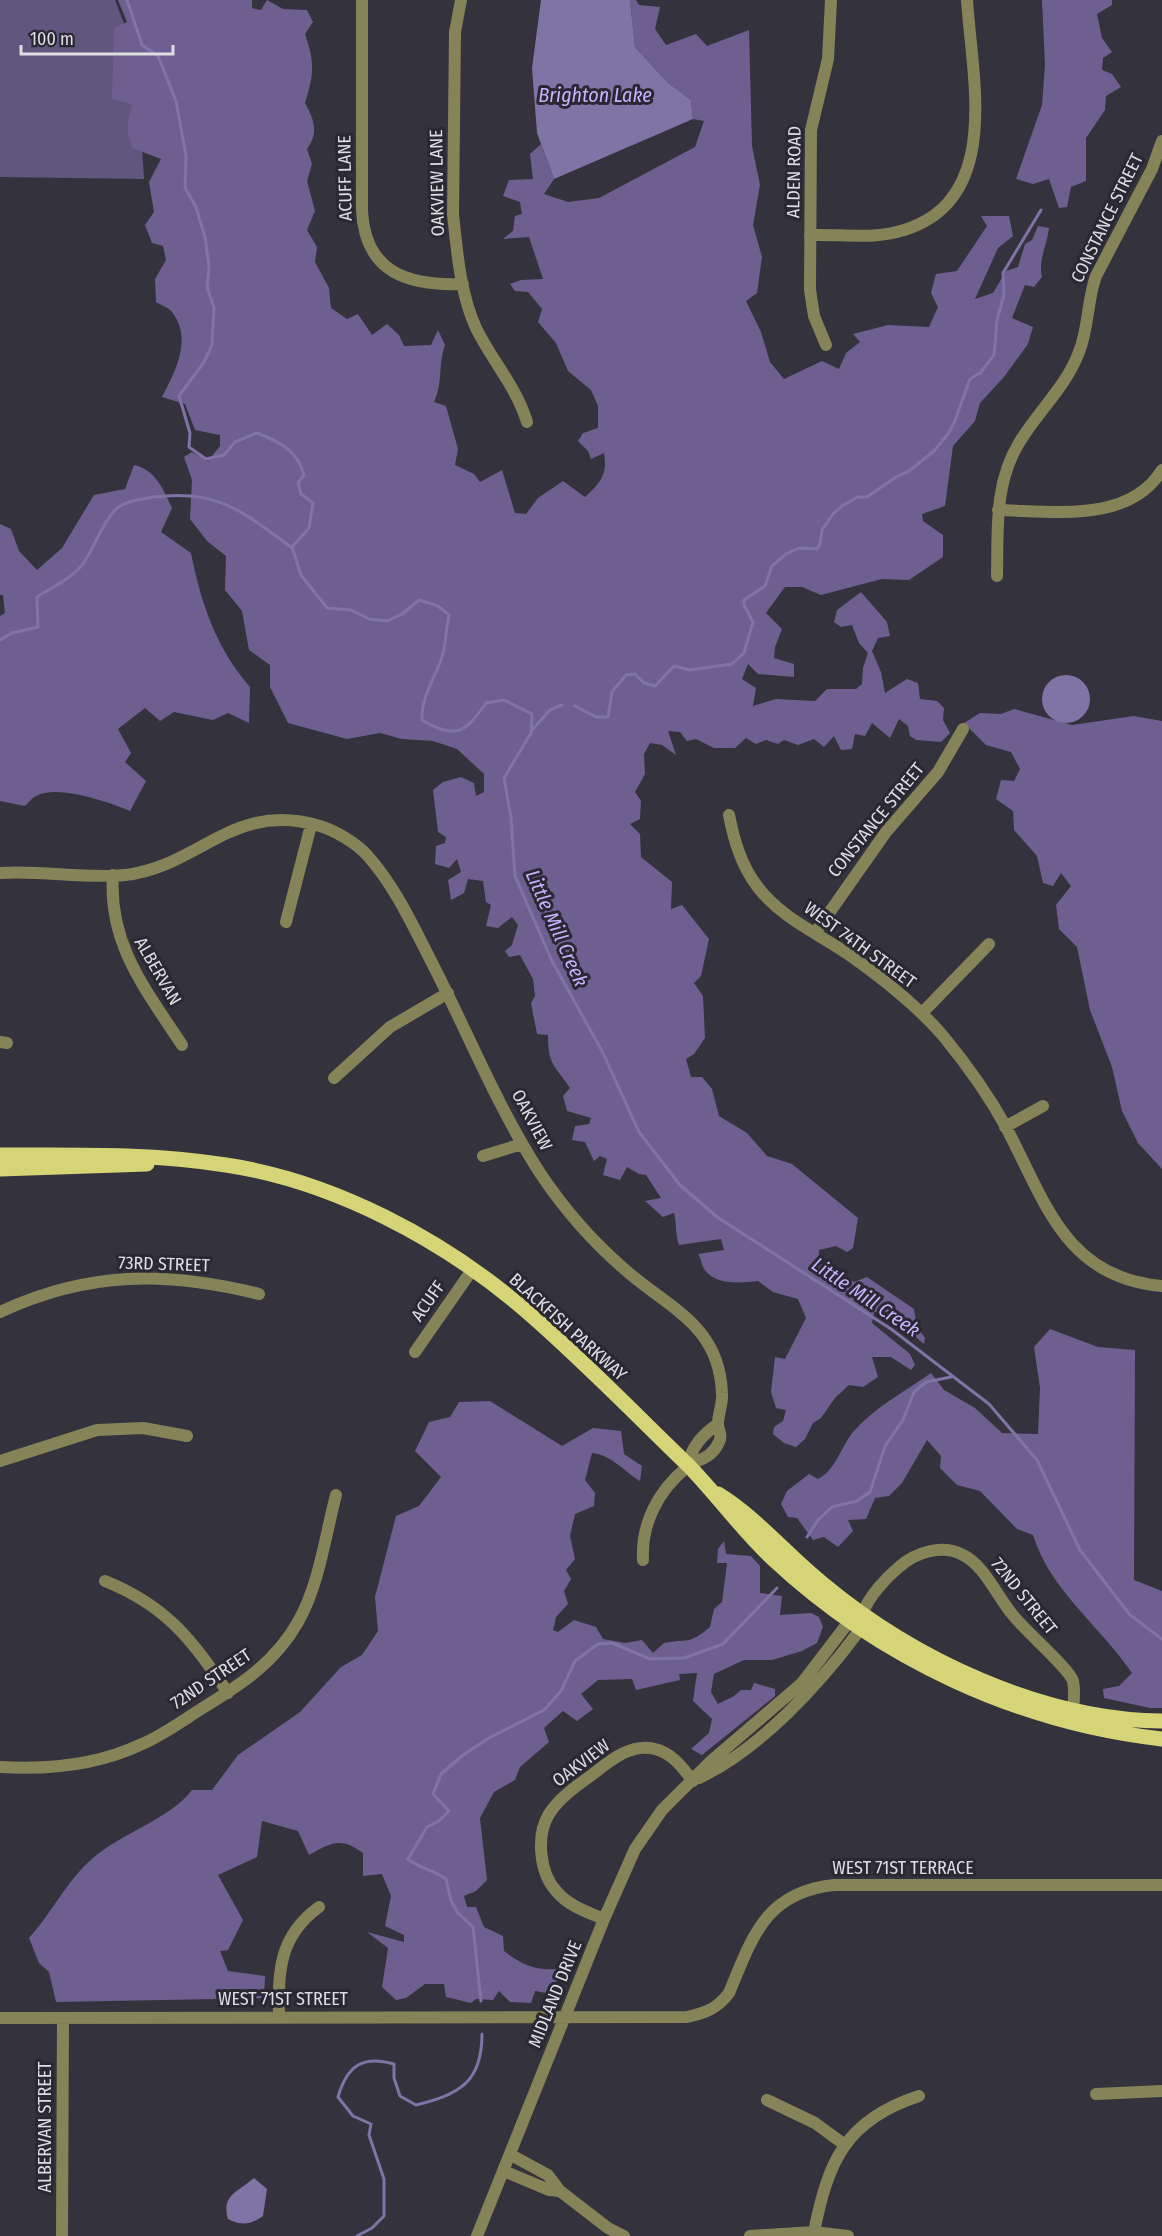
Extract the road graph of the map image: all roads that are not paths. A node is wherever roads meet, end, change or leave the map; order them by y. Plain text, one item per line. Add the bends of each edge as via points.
1 (362, 0) edge
2 (461, 0) edge
3 (831, 0) edge
4 (967, 0) edge
5 (1162, 141) edge
6 (810, 235) junction
7 (463, 284) junction
8 (826, 345) dead end
9 (527, 422) dead end
10 (1162, 470) edge
11 (998, 510) junction
12 (997, 576) dead end
13 (963, 729) dead end
14 (729, 815) dead end
15 (311, 825) junction
16 (0, 873) edge
17 (113, 875) junction
18 (286, 922) dead end
19 (815, 933) junction
20 (990, 944) dead end
21 (448, 993) junction
22 (922, 1013) junction
23 (182, 1045) dead end
24 (334, 1078) dead end
25 (1043, 1106) dead end
26 (1005, 1127) junction
27 (522, 1144) junction
28 (0, 1155) edge
29 (483, 1156) dead end
30 (171, 1160) junction
31 (0, 1169) edge
32 (472, 1270) junction
33 (1162, 1286) edge
34 (259, 1294) dead end
35 (0, 1312) edge
36 (415, 1352) dead end
37 (186, 1436) dead end
38 (0, 1461) edge
39 (688, 1465) junction
40 (336, 1496) dead end
41 (643, 1560) dead end
42 (105, 1581) dead end
43 (859, 1620) junction
44 (228, 1693) junction
45 (1073, 1708) junction
46 (1162, 1721) edge
47 (1162, 1739) edge
48 (0, 1767) edge
49 (693, 1781) junction
50 (1162, 1885) edge
51 (319, 1907) dead end
52 (604, 1919) junction
53 (279, 2017) junction
54 (566, 2017) junction
55 (0, 2018) edge
56 (63, 2018) junction
57 (1162, 2091) edge
58 (1096, 2094) dead end
59 (919, 2096) dead end
60 (767, 2100) dead end
61 (844, 2145) junction
62 (511, 2154) junction
63 (504, 2171) junction
64 (560, 2191) junction
65 (605, 2232) edge
66 (814, 2232) junction
67 (62, 2236) edge
68 (477, 2236) edge
69 (624, 2236) edge
70 (750, 2236) edge
71 (848, 2236) edge

1 - 7 street, ACUFF LANE via 363,210 367,239 383,264 408,280
2 - 7 street, OAKVIEW LANE via 455,32 453,214
3 - 6 street, ALDEN ROAD via 828,59 811,130
4 - 6 street via 976,134 968,169 952,197 929,219 896,232
5 - 11 street, CONSTANCE STREET via 1152,170 1096,276 1080,350 1055,397 1011,458 1000,488
6 - 8 street, ALDEN ROAD via 812,305
7 - 9 street, OAKVIEW LANE via 477,329 520,399
10 - 11 street via 1133,498 1105,509
11 - 12 street, CONSTANCE STREET
13 - 19 street, CONSTANCE STREET via 938,772 886,832
14 - 19 street, WEST 74TH STREET via 743,864 757,886 773,904
15 - 17 street, OAKVIEW via 266,820 245,825 161,866
15 - 18 street
15 - 21 street, OAKVIEW via 340,835 365,852 403,906
16 - 17 street, OAKVIEW
17 - 23 street, ALBERVAN via 113,914 124,954
19 - 22 street, WEST 74TH STREET via 869,969
20 - 22 street
21 - 24 street via 390,1027
21 - 27 street, OAKVIEW
22 - 26 street, WEST 74TH STREET via 961,1058
25 - 26 street
26 - 33 street, WEST 74TH STREET via 1044,1206 1072,1245 1106,1271 1131,1282
27 - 29 street
27 - 39 street, OAKVIEW via 587,1234 622,1268 691,1320 713,1351 723,1396 718,1424 691,1451
28 - 30 main road, BLACKFISH PARKWAY via 139,1155
30 - 31 main road, BLACKFISH PARKWAY via 138,1165
30 - 32 main road, BLACKFISH PARKWAY via 226,1165 296,1181 384,1218
32 - 36 street, ACUFF
32 - 39 main road, BLACKFISH PARKWAY via 524,1309
34 - 35 street, 73RD STREET via 215,1283 167,1278 111,1279 49,1292
37 - 38 street via 143,1428 97,1430
39 - 41 street, OAKVIEW via 646,1521
39 - 43 main road, BLACKFISH PARKWAY
40 - 44 street, 72ND STREET via 299,1620 264,1666
42 - 44 street via 141,1599 175,1624 198,1649
43 - 45 main road, BLACKFISH PARKWAY via 995,1686
43 - 45 street, 72ND STREET via 891,1575 917,1554 946,1551 963,1555 977,1566 1028,1634 1065,1668 1073,1680
43 - 47 main road, BLACKFISH PARKWAY via 925,1667 999,1700 1078,1725
43 - 49 street, MIDLAND DRIVE via 802,1683
44 - 48 street, 72ND STREET via 119,1754 60,1767
45 - 46 main road, BLACKFISH PARKWAY
49 - 52 street, MIDLAND DRIVE via 644,1834
49 - 52 street, OAKVIEW via 663,1752 630,1750 566,1794 549,1814 541,1848 551,1884 574,1906
50 - 54 street, WEST 71ST TERRACE via 812,1888 787,1899 760,1923 729,1993 707,2013 687,2017
51 - 53 street via 304,1918 282,1957
52 - 54 street, MIDLAND DRIVE
53 - 54 street, WEST 71ST STREET
53 - 56 street, WEST 71ST STREET
54 - 62 street, MIDLAND DRIVE
55 - 56 street, WEST 71ST STREET
56 - 67 street, ALBERVAN STREET
57 - 58 street
59 - 61 street via 890,2107
60 - 61 street via 815,2123
61 - 66 street via 823,2187
62 - 63 street, MIDLAND DRIVE
62 - 64 street via 548,2175
63 - 64 street
63 - 68 street, MIDLAND DRIVE
64 - 65 street
65 - 69 street
66 - 70 street
66 - 71 street

